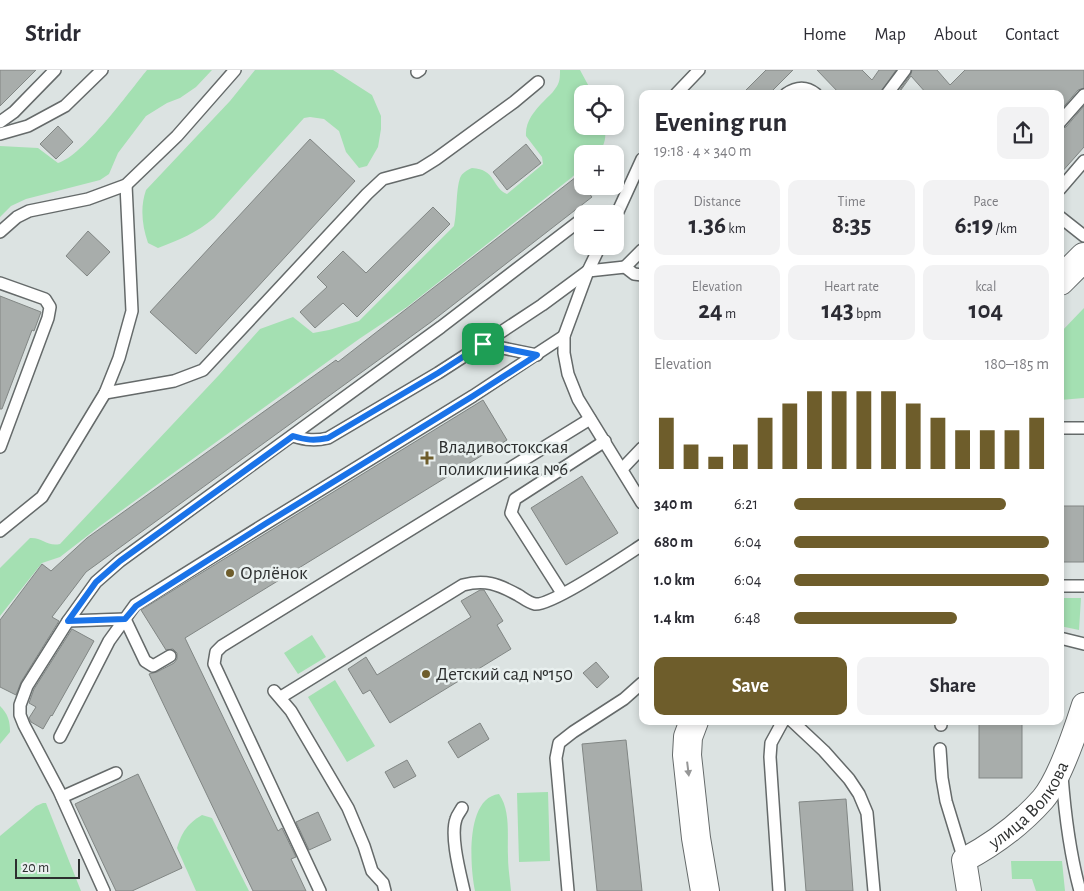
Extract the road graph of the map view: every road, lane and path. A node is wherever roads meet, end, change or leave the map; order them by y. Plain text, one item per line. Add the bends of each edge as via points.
1 (54, 70) edge
2 (102, 70) edge
3 (235, 70) edge
4 (700, 70) edge
5 (905, 70) edge
6 (538, 82) dead end
7 (680, 90) edge
8 (795, 90) edge
9 (809, 90) edge
10 (891, 90) edge
11 (1084, 95) edge
12 (1064, 118) edge
13 (0, 122) edge
14 (0, 134) edge
15 (1084, 161) edge
16 (639, 166) edge
17 (1064, 184) edge
18 (126, 185) junction
19 (621, 205) edge
20 (1064, 220) edge
21 (574, 225) edge
22 (0, 232) edge
23 (1084, 236) edge
24 (639, 253) edge
25 (596, 255) edge
26 (1084, 257) edge
27 (625, 267) junction
28 (588, 271) junction
29 (639, 275) edge
30 (1064, 278) edge
31 (0, 283) edge
32 (564, 336) junction
33 (483, 344) junction
34 (537, 355) junction
35 (105, 393) junction
36 (590, 419) junction
37 (1064, 428) edge
38 (1084, 428) edge
39 (293, 436) junction
40 (605, 441) junction
41 (0, 447) edge
42 (639, 451) edge
43 (622, 469) junction
44 (639, 498) edge
45 (0, 531) edge
46 (639, 547) edge
47 (1064, 586) edge
48 (1084, 586) edge
49 (562, 593) junction
50 (125, 619) junction
51 (68, 621) junction
52 (1064, 639) edge
53 (1084, 644) edge
54 (170, 656) dead end
55 (639, 686) edge
56 (1084, 704) edge
57 (692, 725) edge
58 (781, 725) edge
59 (796, 725) edge
60 (60, 737) dead end
61 (940, 749) dead end
62 (1061, 767) junction
63 (116, 773) dead end
64 (62, 797) junction
65 (462, 808) dead end
66 (964, 860) junction
67 (104, 891) edge
68 (320, 891) edge
69 (385, 891) edge
70 (464, 891) edge
71 (568, 891) edge
72 (705, 891) edge
73 (779, 891) edge
74 (874, 891) edge
75 (969, 891) edge
76 (1080, 891) edge

1 - 13 lane via 14,112
2 - 14 lane via 65,106 28,126
3 - 18 lane via 177,136
4 - 7 lane
5 - 10 lane
6 - 35 lane via 436,159 420,169 383,180 203,370 174,381
8 - 9 lane
11 - 12 lane
15 - 17 lane
16 - 19 lane
18 - 22 lane via 88,199 29,211
18 - 35 lane via 132,311
20 - 23 lane
21 - 39 lane
24 - 27 lane
25 - 28 lane
26 - 30 main road
27 - 28 lane
27 - 29 lane
28 - 32 lane
28 - 33 lane
31 - 41 lane via 45,299 50,307
32 - 34 lane
32 - 36 lane via 568,374
33 - 34 lane
33 - 39 lane via 328,438 316,441
34 - 50 lane via 136,606
35 - 45 lane via 42,497
36 - 40 lane
36 - 68 lane via 216,652 214,664
37 - 38 lane
39 - 51 lane via 120,561 96,582
40 - 43 lane
40 - 49 lane via 515,499 512,506 511,513
42 - 43 lane
43 - 44 lane
46 - 49 lane
47 - 48 lane
49 - 69 lane via 544,603 534,604 486,581 463,585 278,694 348,808 372,872 383,883
50 - 51 lane
50 - 54 lane via 145,661 153,666
50 - 60 lane via 109,641
51 - 64 lane via 27,686 20,705 24,725
52 - 53 lane
55 - 71 lane via 559,743 556,758
56 - 62 street, улица Волкова
57 -> 72 main road via 686,755
58 - 73 lane via 772,743 770,757
59 - 74 lane via 824,751 859,794 867,813
61 - 66 lane via 946,801
62 - 66 street, улица Волкова via 1043,799 1018,824 1002,838
62 - 76 lane via 1073,866
63 - 64 lane
64 - 67 lane
65 - 70 lane via 456,820 454,838
66 - 75 street, улица Волкова

